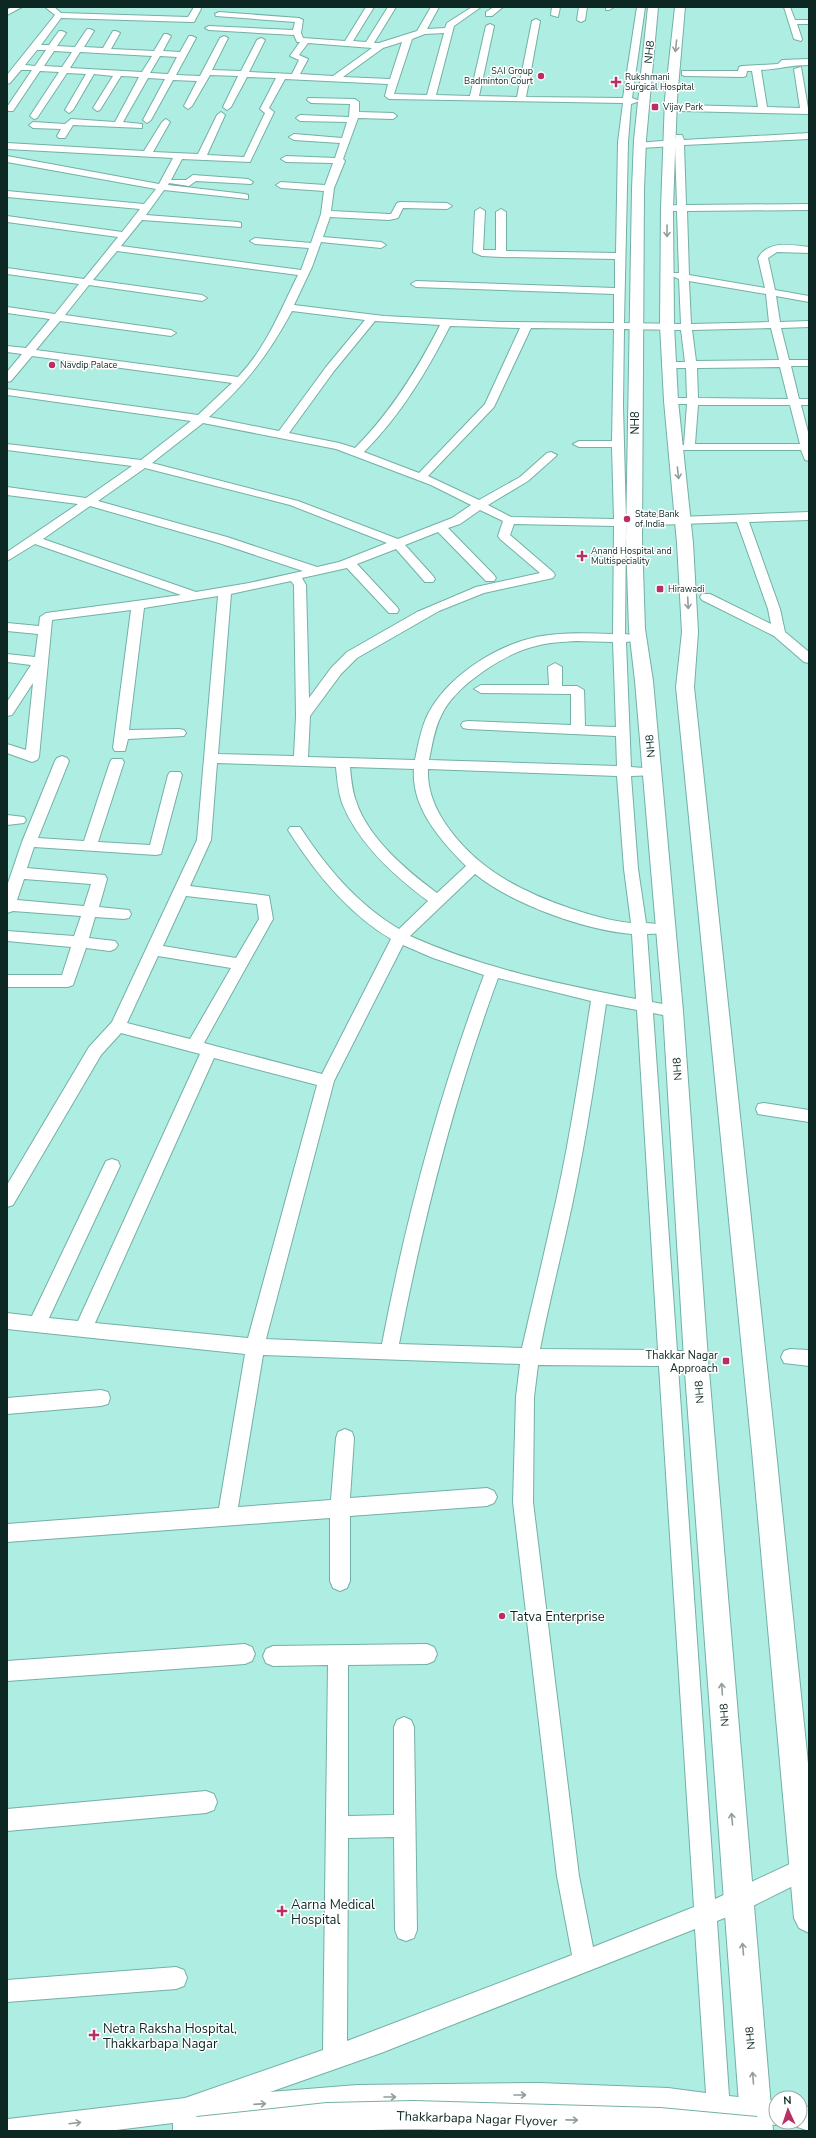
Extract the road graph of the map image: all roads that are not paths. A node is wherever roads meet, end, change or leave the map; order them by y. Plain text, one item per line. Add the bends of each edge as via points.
1 (18, 7) edge
2 (49, 7) edge
3 (125, 7) edge
4 (167, 7) edge
5 (370, 7) edge
6 (392, 7) edge
7 (435, 7) edge
8 (477, 7) edge
9 (499, 7) edge
10 (583, 7) edge
11 (641, 7) edge
12 (653, 7) edge
13 (680, 7) edge
14 (787, 8) edge
15 (197, 9) dead end
16 (7, 13) edge
17 (219, 14) dead end
18 (489, 14) dead end
19 (59, 15) junction
20 (536, 16) dead end
21 (119, 17) junction
22 (191, 20) junction
23 (580, 20) dead end
24 (792, 22) junction
25 (809, 22) edge
26 (159, 23) junction
27 (490, 26) dead end
28 (187, 28) dead end
29 (209, 28) dead end
30 (449, 30) junction
31 (90, 32) dead end
32 (62, 33) dead end
33 (297, 33) junction
34 (420, 34) junction
35 (167, 36) dead end
36 (408, 37) junction
37 (192, 38) dead end
38 (224, 38) dead end
39 (798, 39) dead end
40 (261, 40) dead end
41 (305, 41) junction
42 (347, 44) junction
43 (369, 45) junction
44 (380, 46) junction
45 (35, 47) junction
46 (52, 48) junction
47 (78, 49) junction
48 (105, 51) junction
49 (157, 54) junction
50 (182, 55) junction
51 (809, 62) edge
52 (19, 68) junction
53 (756, 68) junction
54 (798, 68) dead end
55 (37, 69) junction
56 (66, 71) junction
57 (91, 72) junction
58 (685, 73) dead end
59 (118, 74) junction
60 (243, 74) junction
61 (144, 76) junction
62 (205, 76) junction
63 (282, 76) junction
64 (295, 76) junction
65 (171, 77) junction
66 (336, 78) junction
67 (7, 81) edge
68 (393, 82) junction
69 (431, 98) junction
70 (474, 99) junction
71 (521, 99) junction
72 (312, 100) dead end
73 (635, 101) junction
74 (188, 106) dead end
75 (227, 107) dead end
76 (97, 108) dead end
77 (682, 108) dead end
78 (10, 109) dead end
79 (69, 110) dead end
80 (763, 110) junction
81 (807, 111) edge
82 (221, 115) dead end
83 (393, 116) dead end
84 (300, 118) dead end
85 (353, 118) junction
86 (147, 120) dead end
87 (119, 121) dead end
88 (166, 122) dead end
89 (140, 126) dead end
90 (67, 127) junction
91 (809, 131) edge
92 (809, 136) edge
93 (294, 138) dead end
94 (674, 140) junction
95 (346, 141) junction
96 (640, 142) junction
97 (7, 146) edge
98 (56, 148) junction
99 (147, 154) junction
100 (179, 156) junction
101 (201, 157) junction
102 (7, 159) edge
103 (286, 159) dead end
104 (340, 161) junction
105 (248, 182) dead end
106 (163, 184) junction
107 (281, 185) dead end
108 (329, 188) junction
109 (7, 194) edge
110 (245, 197) dead end
111 (146, 206) junction
112 (447, 206) dead end
113 (809, 207) edge
114 (674, 208) junction
115 (480, 211) dead end
116 (501, 212) dead end
117 (326, 214) junction
118 (139, 217) junction
119 (7, 219) edge
120 (238, 225) dead end
121 (124, 235) junction
122 (255, 241) dead end
123 (315, 243) junction
124 (380, 245) dead end
125 (113, 248) junction
126 (809, 250) edge
127 (501, 254) junction
128 (620, 256) junction
129 (7, 271) edge
130 (304, 273) junction
131 (676, 275) junction
132 (85, 282) junction
133 (416, 284) dead end
134 (801, 287) dead end
135 (770, 290) junction
136 (620, 291) junction
137 (202, 298) dead end
138 (809, 299) edge
139 (289, 306) junction
140 (7, 310) edge
141 (57, 317) junction
142 (373, 317) junction
143 (447, 322) junction
144 (809, 324) edge
145 (528, 325) junction
146 (627, 325) junction
147 (677, 326) junction
148 (775, 326) junction
149 (171, 333) dead end
150 (7, 349) edge
151 (29, 352) junction
152 (809, 363) edge
153 (785, 364) junction
154 (669, 365) junction
155 (692, 365) junction
156 (7, 379) edge
157 (240, 381) junction
158 (8, 394) edge
159 (671, 401) junction
160 (693, 401) junction
161 (795, 402) junction
162 (809, 402) edge
163 (202, 419) junction
164 (282, 435) junction
165 (578, 444) dead end
166 (618, 444) junction
167 (7, 447) edge
168 (682, 448) junction
169 (808, 451) edge
170 (356, 453) junction
171 (551, 455) dead end
172 (143, 464) junction
173 (421, 477) junction
174 (7, 491) edge
175 (88, 502) junction
176 (479, 505) junction
177 (809, 516) edge
178 (742, 518) junction
179 (509, 520) junction
180 (682, 520) junction
181 (627, 521) junction
182 (440, 527) junction
183 (34, 540) junction
184 (396, 543) junction
185 (9, 554) edge
186 (350, 563) junction
187 (317, 571) junction
188 (295, 576) junction
189 (490, 578) dead end
190 (429, 579) dead end
191 (225, 591) junction
192 (194, 596) junction
193 (706, 597) dead end
194 (138, 606) junction
195 (393, 610) dead end
196 (7, 627) edge
197 (44, 631) junction
198 (779, 633) junction
199 (629, 638) junction
200 (7, 658) edge
201 (809, 659) edge
202 (40, 662) junction
203 (555, 667) dead end
204 (481, 689) dead end
205 (556, 690) junction
206 (9, 707) edge
207 (303, 716) junction
208 (468, 725) dead end
209 (578, 730) junction
210 (622, 732) junction
211 (179, 733) dead end
212 (7, 748) edge
213 (211, 758) junction
214 (62, 761) dead end
215 (117, 762) dead end
216 (300, 762) junction
217 (343, 763) junction
218 (420, 764) junction
219 (624, 771) junction
220 (652, 772) junction
221 (176, 775) dead end
222 (296, 830) dead end
223 (29, 842) junction
224 (89, 846) junction
225 (474, 866) junction
226 (19, 873) junction
227 (181, 890) junction
228 (438, 901) junction
229 (7, 906) edge
230 (89, 912) junction
231 (124, 914) dead end
232 (638, 928) junction
233 (666, 929) junction
234 (7, 936) edge
235 (400, 937) junction
236 (80, 943) junction
237 (110, 946) dead end
238 (154, 950) junction
239 (240, 964) junction
240 (493, 972) junction
241 (7, 981) edge
242 (599, 998) junction
243 (642, 1006) junction
244 (673, 1011) junction
245 (118, 1026) junction
246 (202, 1048) junction
247 (326, 1081) junction
248 (764, 1109) dead end
249 (809, 1116) edge
250 (112, 1166) dead end
251 (7, 1200) edge
252 (7, 1321) edge
253 (37, 1324) junction
254 (83, 1330) junction
255 (255, 1347) junction
256 (389, 1352) junction
257 (530, 1356) junction
258 (790, 1357) dead end
259 (669, 1358) junction
260 (696, 1358) junction
261 (809, 1358) edge
262 (101, 1398) dead end
263 (7, 1406) edge
264 (345, 1438) dead end
265 (487, 1497) dead end
266 (340, 1508) junction
267 (227, 1516) junction
268 (7, 1533) edge
269 (340, 1581) dead end
270 (246, 1654) dead end
271 (427, 1654) dead end
272 (273, 1656) dead end
273 (338, 1656) junction
274 (7, 1670) edge
275 (404, 1727) dead end
276 (206, 1802) dead end
277 (7, 1820) edge
278 (406, 1826) junction
279 (337, 1827) junction
280 (806, 1868) edge
281 (739, 1900) junction
282 (707, 1913) junction
283 (809, 1918) edge
284 (406, 1930) dead end
285 (584, 1961) junction
286 (176, 1978) dead end
287 (7, 1991) edge
288 (335, 2058) junction
289 (718, 2106) junction
290 (761, 2121) edge
291 (189, 2124) edge
292 (8, 2131) edge
293 (720, 2131) edge

1 - 16 street
2 - 19 street
3 - 21 street
4 - 26 street
5 - 42 street
6 - 43 street
7 - 34 street
8 - 30 street via 450,25
9 - 18 street
10 - 23 street
11 - 73 street
12 - 73 main road, NH8
13 -> 94 main road via 671,99
14 - 24 street
15 - 22 street
17 - 33 street via 293,18 298,20
19 - 21 street
19 - 45 street
20 - 71 street
21 - 26 street
21 - 48 street
22 - 26 street
22 - 28 street
24 - 25 street
24 - 39 street
27 - 70 street
29 - 33 street
30 - 34 street
30 - 69 street
31 - 47 street
32 - 46 street
33 - 41 street via 300,40
34 - 36 street
35 - 49 street
36 - 44 street
36 - 68 street
37 - 50 street
38 - 62 street
40 - 60 street
41 - 42 street
41 - 64 street via 303,50 294,56 304,59
42 - 43 street
43 - 44 street
44 - 66 street
45 - 46 street
45 - 52 street
46 - 47 street
46 - 55 street
47 - 48 street
47 - 56 street
48 - 49 street via 133,49
49 - 50 street
49 - 61 street
50 - 65 street
51 - 53 street via 782,63 783,66
52 - 55 street
52 - 67 street
53 - 58 street via 742,69 743,74
53 - 80 street
54 - 81 street
55 - 56 street
55 - 78 street
56 - 57 street
56 - 90 street via 34,121
57 - 59 street
57 - 79 street
59 - 61 street
59 - 76 street
60 - 62 street
60 - 63 street
60 - 75 street
61 - 65 street
61 - 87 street
62 - 65 street
62 - 74 street
63 - 64 street
63 - 101 street via 264,110 270,112 247,160
64 - 66 street
65 - 86 street
66 - 68 street
68 - 69 street via 389,96
69 - 70 street
70 - 71 street
71 - 73 street
72 - 85 street via 354,102
73 - 96 main road, NH8
73 - 128 street via 623,142
77 - 80 street
80 - 81 street
82 - 101 street
83 - 85 street
84 - 85 street
85 - 95 street
88 - 99 street
89 - 90 street via 71,122
90 - 98 street
91 - 94 street
92 - 94 street
93 - 95 street
94 - 96 street
94 - 114 main road
95 - 104 street
96 - 146 main road, NH8
97 - 98 street
98 - 99 street
99 - 100 street
100 - 101 street
100 - 106 street
102 - 106 street
103 - 104 street
104 - 108 street
105 - 106 street via 192,178 190,183
106 - 110 street
106 - 111 street
107 - 108 street
108 - 117 street
109 - 111 street
111 - 118 street
112 - 117 street via 400,205 395,216 390,218
113 - 114 street
114 - 131 main road
115 - 127 street via 478,252
116 - 127 street
117 - 123 street
118 - 120 street
118 - 121 street
119 - 121 street
121 - 125 street
122 - 123 street
123 - 124 street
123 - 130 street
125 - 130 street
125 - 132 street
126 - 135 street via 774,249 764,254
127 - 128 street
128 - 136 street
129 - 132 street
130 - 139 street
131 - 135 street
131 - 147 main road
132 - 137 street
132 - 141 street
133 - 136 street
134 - 135 street
135 - 138 street
135 - 148 street
136 - 146 street
139 - 142 street
139 - 157 street via 272,338
140 - 141 street
141 - 149 street
141 - 151 street
142 - 143 street
142 - 164 street via 330,369
143 - 145 street
143 - 170 street via 420,374 378,433
144 - 148 street
145 - 146 street
145 - 173 street via 490,405
146 - 147 street
146 - 166 street
146 - 181 main road, NH8
147 - 148 street
147 - 154 main road
147 - 155 street
148 - 153 street
150 - 151 street
151 - 156 street
151 - 157 street
152 - 153 street
153 - 155 street
153 - 161 street
154 - 155 street
154 - 159 main road
155 - 160 street
157 - 163 street
158 - 163 street
159 - 160 street
159 - 168 main road
160 - 161 street
160 - 168 street
161 - 162 street
161 - 169 street
163 - 164 street
163 - 172 street
164 - 170 street via 339,446
165 - 166 street
166 - 181 street
167 - 172 street
168 - 169 street
168 -> 180 main road
170 - 173 street
171 - 176 street via 524,479
172 - 175 street
172 - 184 street via 294,503
173 - 176 street
174 - 175 street
175 - 183 street
175 - 187 street via 223,540
176 - 179 street
176 - 182 street via 456,521
177 - 178 street
178 - 180 street
178 - 198 street via 774,609
179 - 181 street
179 - 207 street via 504,536 549,575 480,590 435,608 352,655 336,671
180 - 181 street
180 -> 280 main road via 690,632 685,687
181 - 199 main road, NH8
182 - 184 street
182 - 189 street
183 - 185 street
183 - 192 street
184 - 186 street
184 - 190 street
186 - 187 street
186 - 195 street
187 - 188 street
188 - 191 street
188 - 207 street via 300,585
191 - 192 street
191 - 213 street
192 - 194 street
193 - 198 street
194 - 197 street via 46,617
194 - 211 street via 121,741
196 - 197 street
197 - 202 street
198 - 201 street
199 - 210 street
199 - 218 street via 551,640 525,644 502,654 461,684 435,714
199 - 220 main road, NH8
200 - 202 street
202 - 206 street
202 - 212 street via 32,757
203 - 205 street
204 - 205 street
205 - 209 street via 578,690
207 - 216 street
208 - 209 street
209 - 210 street
210 - 219 street
213 - 216 street
213 - 227 street via 204,840
214 - 223 street
215 - 224 street
216 - 217 street
217 - 218 street
217 - 228 street via 349,802 363,829 401,871
218 - 219 street
218 - 225 street via 421,786 430,813 462,856
219 - 220 street
219 - 232 street
220 - 233 main road, NH8
221 - 224 street via 156,850
222 - 235 street via 320,868 378,922
223 - 224 street
223 - 226 street
225 - 228 street
225 - 232 street via 513,893 538,903 600,923
226 - 229 street
226 - 230 street via 100,879
227 - 238 street
227 - 239 street via 264,900 266,918
228 - 235 street
229 - 230 street
230 - 231 street
230 - 236 street
232 - 233 street
232 - 243 street
233 - 244 main road, NH8
234 - 236 street
235 - 240 street via 452,959
235 - 247 street
236 - 237 street
236 - 241 street via 68,981
238 - 239 street
238 - 245 street
239 - 246 street
240 - 242 street
240 - 256 street via 460,1062 443,1122 404,1273
242 - 243 street
242 - 257 street via 584,1098
243 - 244 street
243 - 259 street
244 - 260 main road, NH8
245 - 246 street
245 - 251 street via 95,1051
246 - 247 street
246 - 254 street
247 - 255 street
248 - 249 street
250 - 253 street
252 - 253 street
253 - 254 street
254 - 255 street
255 - 256 street
255 - 267 street
256 - 257 street
257 - 259 street
257 - 285 street via 525,1397 523,1502 568,1876
258 - 261 street
259 - 260 street
259 - 282 street
281 -> 260 main road, NH8
262 - 263 street
264 - 266 street
265 - 266 street
266 - 267 street
266 - 269 street
267 - 268 street
270 - 274 street
271 - 273 street
272 - 273 street
273 - 279 street
275 - 278 street
276 - 277 street
278 - 279 street
278 - 284 street
279 - 288 street
280 - 281 street
280 - 283 main road
281 - 282 street
290 -> 281 main road, NH8
282 - 285 street
282 - 289 street
285 - 288 street
286 - 287 street
288 - 291 street
289 - 290 street
291 -> 289 street via 357,2097 531,2095 668,2100
289 - 293 street
291 -> 290 main road, Thakkarbapa Nagar Flyover, bridge via 414,2114 659,2122
292 -> 291 street

